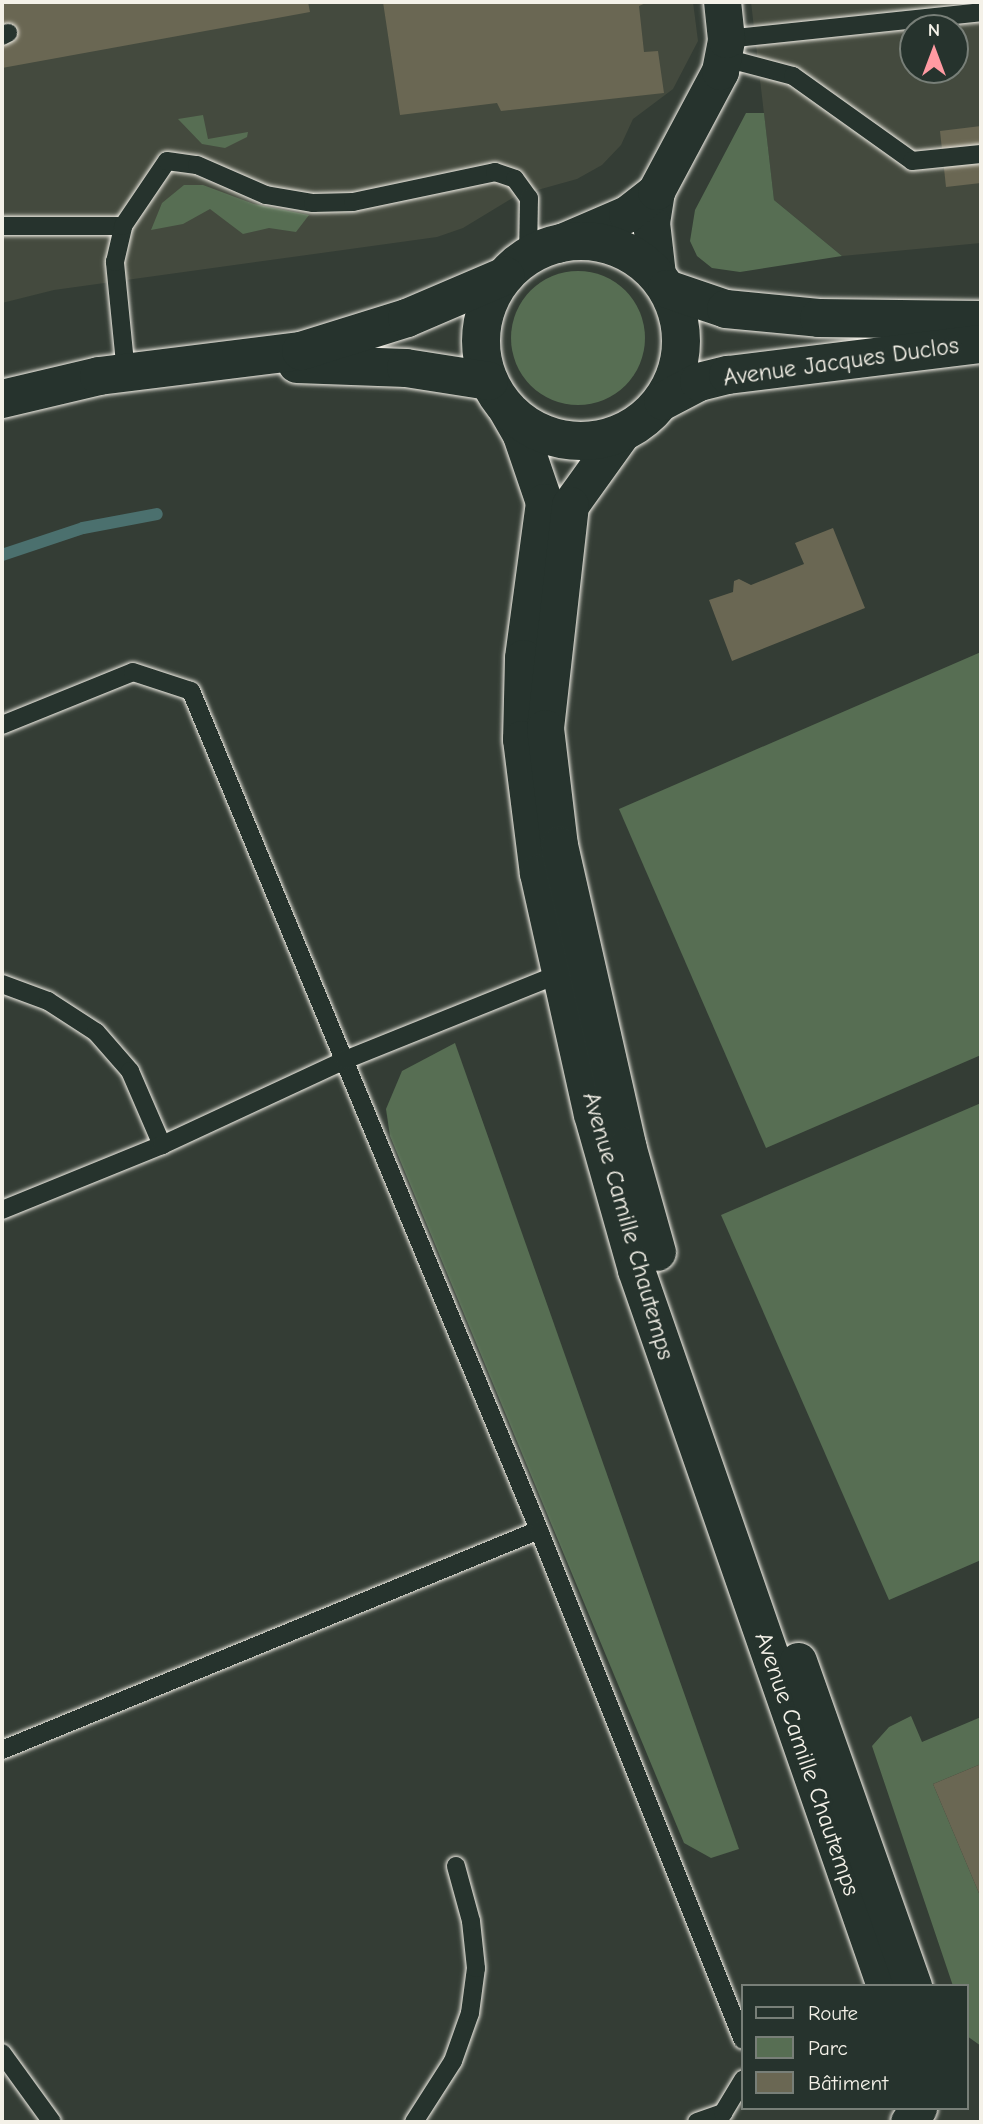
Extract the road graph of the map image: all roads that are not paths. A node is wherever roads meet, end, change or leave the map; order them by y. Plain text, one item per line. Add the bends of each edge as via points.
1 (722, 2) edge
2 (981, 12) edge
3 (725, 48) junction
4 (981, 154) edge
5 (656, 191) junction
6 (2, 226) edge
7 (123, 226) junction
8 (530, 259) junction
9 (662, 282) junction
10 (981, 320) edge
11 (981, 344) edge
12 (210, 364) junction
13 (126, 373) junction
14 (497, 393) junction
15 (2, 399) edge
16 (663, 401) junction
17 (621, 433) junction
18 (2, 725) edge
19 (573, 969) junction
20 (2, 984) edge
21 (345, 1060) junction
22 (162, 1145) junction
23 (2, 1210) edge
24 (539, 1530) junction
25 (2, 1750) edge
26 (456, 1866) dead end
27 (884, 1984) edge
28 (912, 1984) edge
29 (741, 2035) edge
30 (2, 2053) edge
31 (741, 2083) edge
32 (52, 2122) edge
33 (414, 2122) edge
34 (697, 2122) edge

1 - 3 street
2 - 3 lane
3 - 4 lane via 793,76 912,161
3 - 5 street
5 - 8 street via 627,214
5 - 9 street via 651,222
6 - 7 lane
7 - 8 lane via 167,161 197,165 266,195 313,203 353,202 495,172 515,179 529,198
7 - 13 lane via 115,262
8 - 9 main road via 585,241 637,257
8 - 12 main road via 419,313 301,351
8 - 14 main road via 490,300 482,327 482,355
9 - 10 main road, Avenue Jacques Duclos via 726,309 819,318
9 - 16 main road via 680,322 681,357
11 - 16 main road, Avenue Jacques Duclos via 728,375 699,382
12 - 13 main road
12 - 14 main road via 354,364
13 - 15 main road
14 - 17 main road via 532,429 556,438 582,442
14 - 19 street, Avenue Camille Chautemps via 522,435 544,502 523,658 521,739 538,873
16 - 17 main road via 644,420
17 - 19 street, Avenue Camille Chautemps via 570,505 545,694
18 - 21 lane via 133,672 191,691
19 - 21 lane
19 - 27 street, Avenue Camille Chautemps via 592,1114 636,1270
19 - 28 street, Avenue Camille Chautemps via 661,1268
20 - 22 lane via 48,1001 96,1032 130,1071
21 - 22 lane
21 - 24 lane
22 - 23 lane
24 - 25 lane
24 - 29 lane
26 - 33 lane via 471,1921 476,1968 470,2012 453,2061
30 - 32 lane
31 - 34 lane via 723,2113

